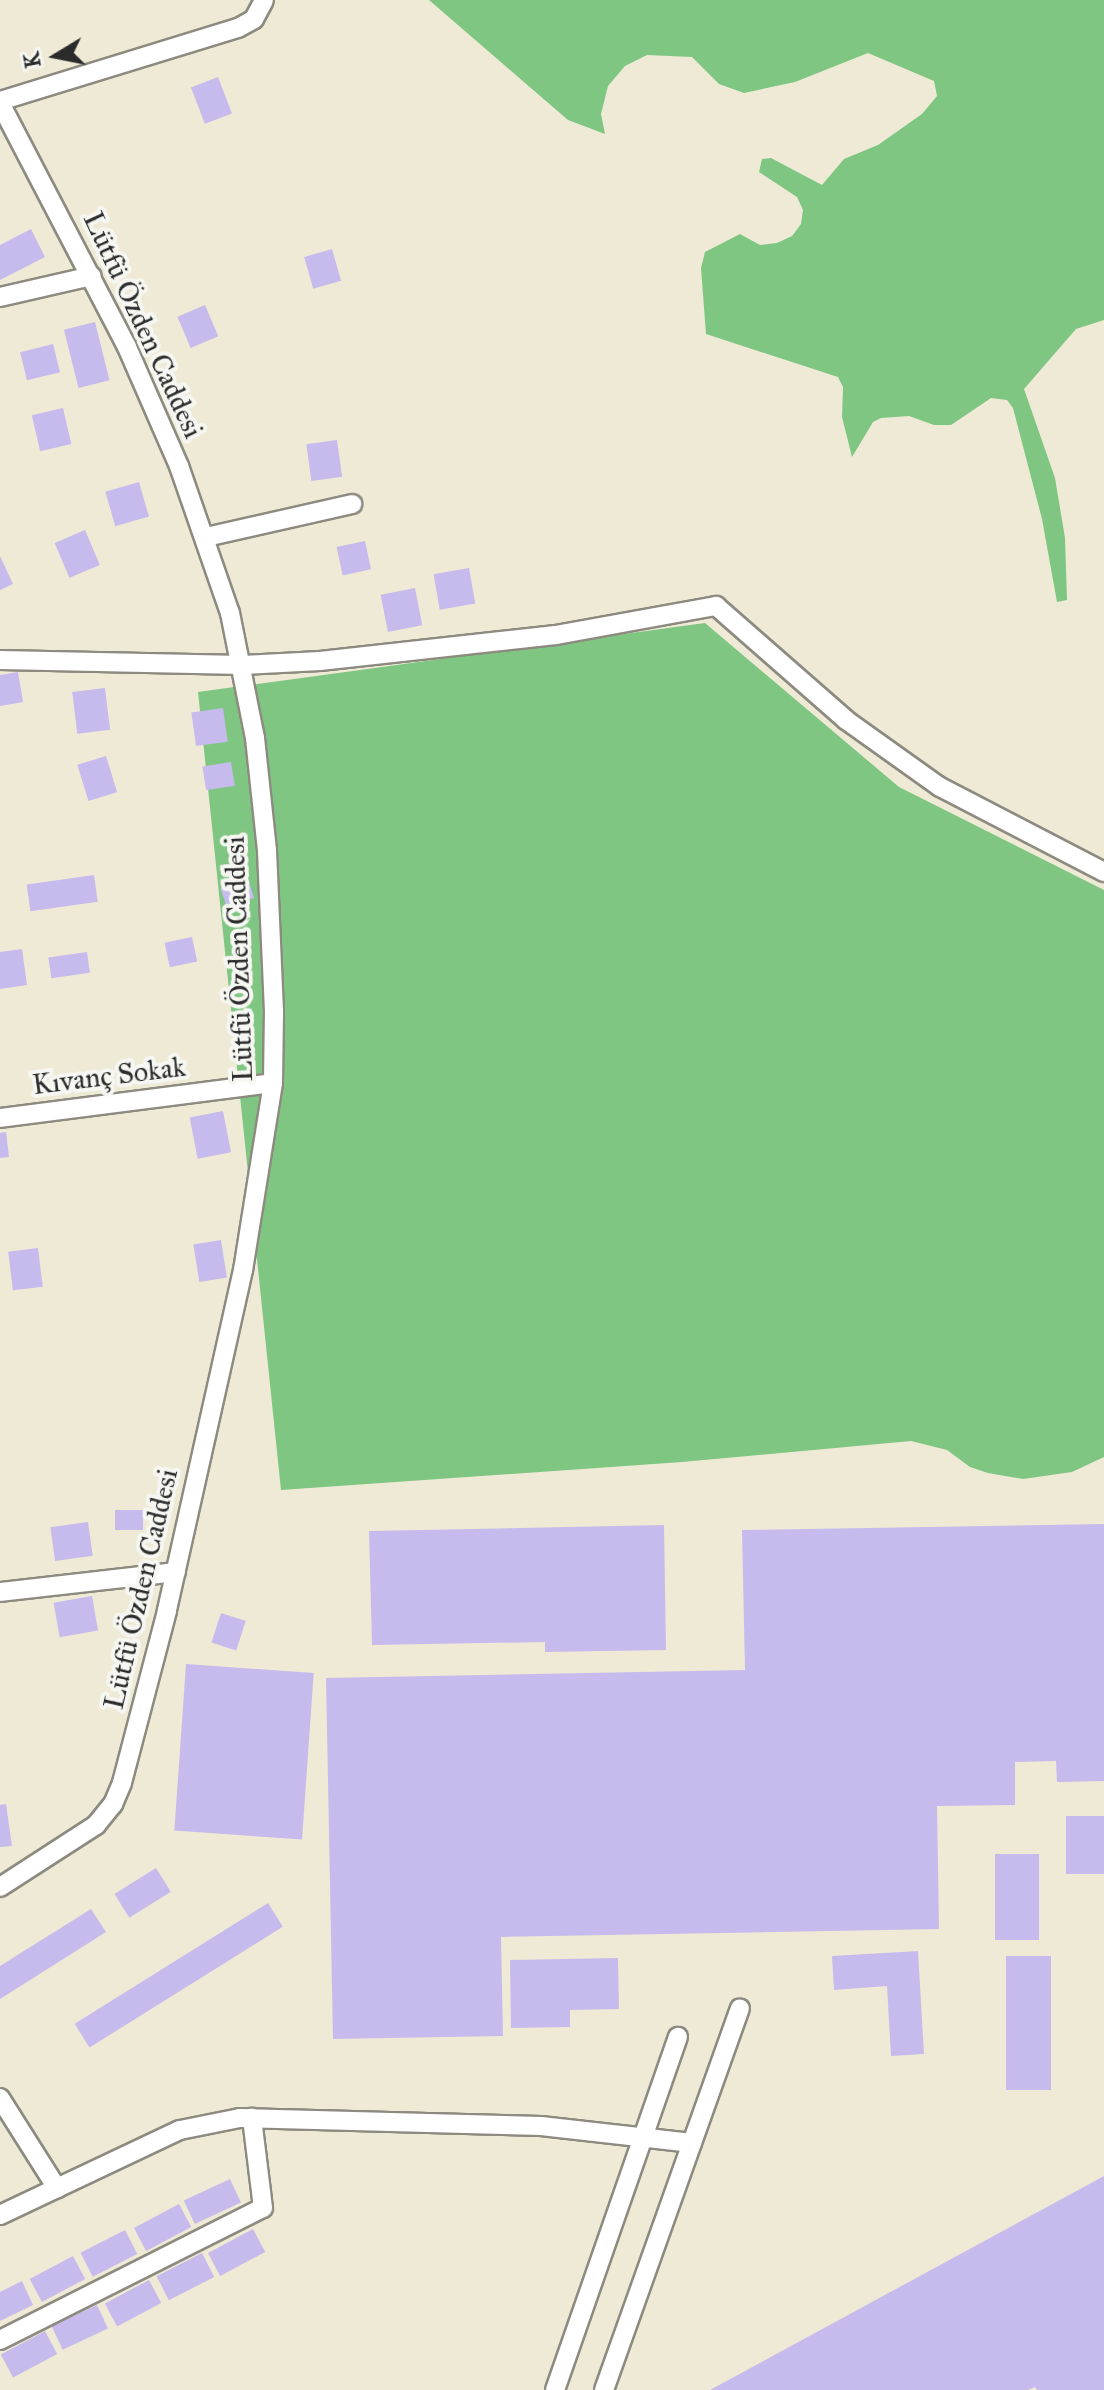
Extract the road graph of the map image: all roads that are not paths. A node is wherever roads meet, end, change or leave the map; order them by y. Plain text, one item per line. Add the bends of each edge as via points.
1 (264, 0) edge
2 (0, 102) edge
3 (92, 276) junction
4 (0, 297) edge
5 (352, 504) dead end
6 (206, 537) junction
7 (0, 660) edge
8 (243, 665) junction
9 (1104, 872) edge
10 (273, 1083) junction
11 (0, 1118) edge
12 (176, 1572) junction
13 (0, 1592) edge
14 (0, 1887) edge
15 (740, 2008) dead end
16 (678, 2037) dead end
17 (0, 2098) edge
18 (252, 2118) junction
19 (643, 2137) junction
20 (692, 2143) junction
21 (57, 2188) junction
22 (0, 2215) edge
23 (0, 2340) edge
24 (555, 2390) edge
25 (604, 2390) edge

1 - 2 street via 254,19 238,28
2 - 3 street, Lütfü Özden Caddesi
3 - 4 street
3 - 6 street, Lütfü Özden Caddesi via 154,406
5 - 6 street
6 - 8 street, Lütfü Özden Caddesi
7 - 8 street
8 - 9 street via 476,646 716,606 846,720 940,787
8 - 10 street, Lütfü Özden Caddesi via 267,851
10 - 11 street, Kıvanç Sokak
10 - 12 street, Lütfü Özden Caddesi via 243,1270
12 - 13 street
12 - 14 street, Lütfü Özden Caddesi via 113,1804 83,1835
15 - 20 street
16 - 19 street
17 - 21 street
18 - 19 street via 541,2126
18 - 21 street via 180,2130
18 - 23 street via 263,2208
19 - 20 street
19 - 24 street
20 - 25 street
21 - 22 street

